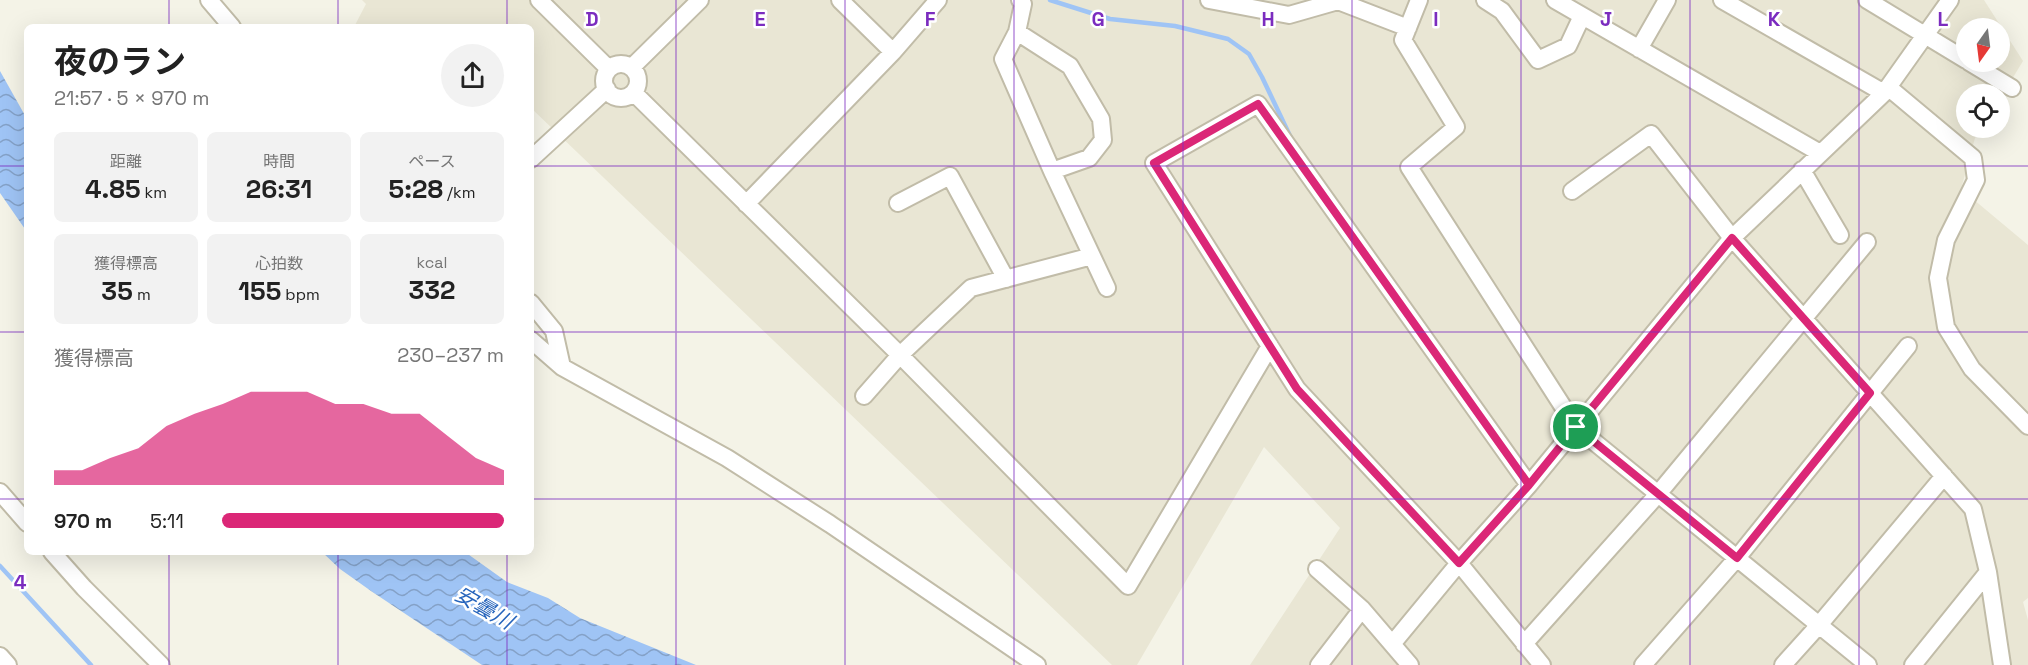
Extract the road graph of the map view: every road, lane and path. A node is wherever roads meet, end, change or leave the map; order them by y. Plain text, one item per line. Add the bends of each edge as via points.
1 (209, 0) edge
2 (538, 0) edge
3 (700, 0) edge
4 (840, 0) edge
5 (938, 0) edge
6 (1020, 0) edge
7 (1209, 0) edge
8 (1419, 0) edge
9 (1485, 0) edge
10 (1555, 0) edge
11 (1668, 0) edge
12 (1722, 0) edge
13 (1867, 0) edge
14 (1950, 0) edge
15 (1349, 3) edge
16 (1582, 16) junction
17 (229, 24) edge
18 (1408, 28) junction
19 (1017, 32) junction
20 (1925, 35) junction
21 (1639, 49) junction
22 (894, 52) junction
23 (1956, 54) edge
24 (632, 67) junction
25 (609, 69) junction
26 (1985, 72) edge
27 (2012, 88) dead end
28 (607, 89) junction
29 (1886, 90) junction
30 (634, 93) junction
31 (1820, 153) junction
32 (534, 156) edge
33 (1802, 170) junction
34 (1052, 171) junction
35 (1572, 191) dead end
36 (898, 203) dead end
37 (747, 204) junction
38 (1840, 235) dead end
39 (1732, 238) junction
40 (1867, 242) dead end
41 (1092, 256) junction
42 (1006, 279) junction
43 (1107, 288) dead end
44 (534, 307) edge
45 (1803, 318) junction
46 (534, 343) edge
47 (1270, 346) junction
48 (1908, 346) dead end
49 (900, 355) junction
50 (562, 367) junction
51 (1870, 393) junction
52 (864, 396) dead end
53 (2028, 426) edge
54 (1576, 427) junction
55 (1944, 476) junction
56 (1529, 485) junction
57 (0, 492) edge
58 (1658, 494) junction
59 (24, 520) edge
60 (55, 555) edge
61 (1737, 558) junction
62 (1459, 563) junction
63 (1317, 569) dead end
64 (1988, 572) junction
65 (1362, 609) junction
66 (1819, 625) junction
67 (1393, 643) junction
68 (1524, 644) junction
69 (0, 656) edge
70 (8, 665) edge
71 (160, 665) edge
72 (1037, 665) edge
73 (1319, 665) edge
74 (1410, 665) edge
75 (1542, 665) edge
76 (1643, 665) edge
77 (1783, 665) edge
78 (1868, 665) edge
79 (1913, 665) edge
80 (2002, 665) edge

1 - 17 street
2 - 25 street
3 - 24 street
4 - 22 street
5 - 22 street
6 - 19 street via 1023,4
7 - 15 street via 1289,15 1338,1
8 - 18 street
9 - 16 street via 1502,11 1538,60 1568,46
10 - 16 street
11 - 21 street
12 - 29 street
13 - 20 street
14 - 20 street
15 - 18 street
16 - 21 street
18 - 54 street via 1403,40 1456,128 1409,167
19 - 34 street via 1003,59
19 - 34 street via 1070,66 1101,119 1103,140 1089,158
20 - 23 street
20 - 29 street
21 - 31 street
22 - 37 street
24 - 25 street via 618,64
24 - 30 street via 639,82
25 - 28 street via 604,78
26 - 27 street
28 - 30 street via 619,98
28 - 32 street
29 - 31 street
29 - 53 street via 1972,158 1976,180 1946,240 1938,278 1946,327 1972,369
30 - 37 street
31 - 33 street
33 - 38 street
33 - 39 street
34 - 41 street
35 - 39 street via 1651,134
36 - 42 street via 950,176
37 - 49 street
39 - 45 street
39 - 54 street
40 - 45 street
41 - 42 street
41 - 43 street
42 - 49 street via 971,288
44 - 50 street via 554,331
45 - 51 street
45 - 58 street
46 - 50 street
47 - 49 street via 1128,586
47 - 56 street via 1154,163 1258,104
47 - 62 street via 1297,389
48 - 51 street
49 - 52 street
50 - 72 street via 727,458
51 - 55 street
51 - 61 street
54 - 56 street
54 - 58 street
55 - 64 street via 1973,509
55 - 66 street
56 - 62 street
57 - 59 street
58 - 61 street
58 - 68 street
60 - 71 street
61 - 66 street
61 - 76 street
62 - 67 street
62 - 68 street
63 - 65 street
64 - 79 street
64 - 80 street
65 - 67 street
65 - 73 street
66 - 77 street
66 - 78 street
67 - 74 street
68 - 75 street
69 - 70 street

